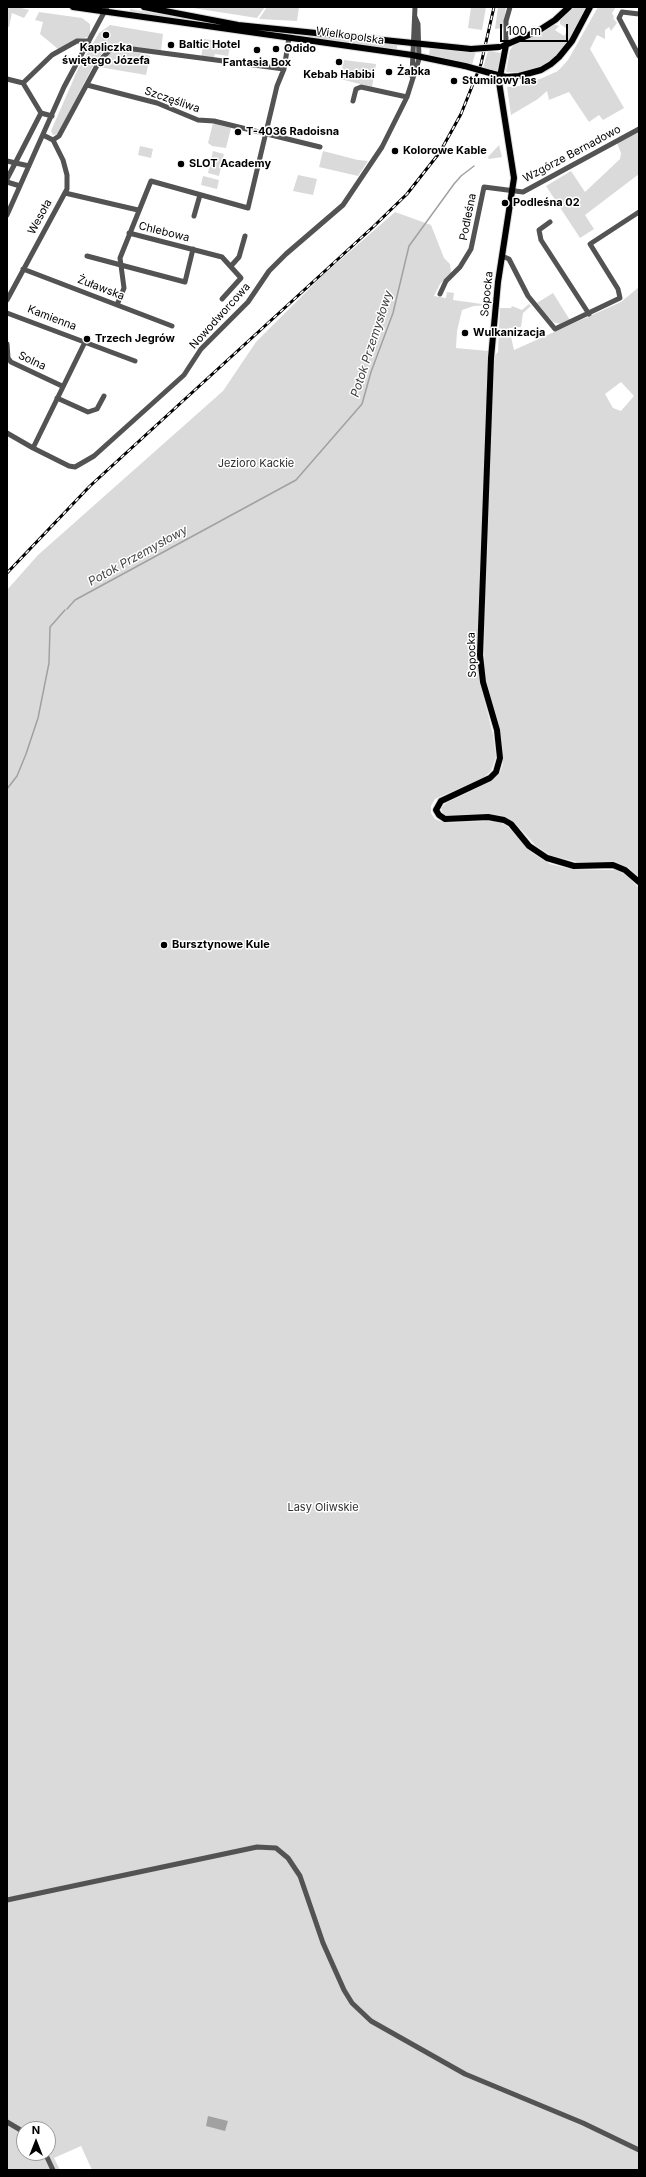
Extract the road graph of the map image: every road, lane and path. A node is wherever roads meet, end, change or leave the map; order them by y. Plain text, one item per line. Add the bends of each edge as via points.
1 (73, 7) edge
2 (144, 7) edge
3 (415, 7) edge
4 (510, 7) edge
5 (569, 7) edge
6 (589, 8) edge
7 (105, 9) edge
8 (639, 14) edge
9 (289, 38) junction
10 (89, 41) junction
11 (415, 43) junction
12 (506, 45) junction
13 (412, 55) junction
14 (639, 55) edge
15 (419, 56) junction
16 (284, 68) junction
17 (500, 75) junction
18 (412, 77) junction
19 (7, 79) edge
20 (23, 83) junction
21 (87, 85) junction
22 (407, 97) junction
23 (353, 101) dead end
24 (41, 113) junction
25 (52, 116) junction
26 (639, 130) edge
27 (266, 133) junction
28 (43, 135) junction
29 (53, 140) junction
30 (320, 147) dead end
31 (7, 161) edge
32 (16, 163) junction
33 (29, 166) junction
34 (7, 179) edge
35 (7, 182) edge
36 (20, 186) junction
37 (512, 191) junction
38 (65, 193) junction
39 (200, 195) junction
40 (138, 210) junction
41 (639, 212) edge
42 (7, 215) edge
43 (194, 216) dead end
44 (550, 222) dead end
45 (129, 233) junction
46 (246, 236) dead end
47 (193, 249) junction
48 (87, 256) dead end
49 (502, 256) junction
50 (120, 264) junction
51 (231, 266) junction
52 (23, 270) junction
53 (440, 294) dead end
54 (222, 299) dead end
55 (7, 300) edge
56 (117, 305) junction
57 (7, 314) edge
58 (589, 314) junction
59 (172, 326) dead end
60 (85, 342) junction
61 (7, 344) edge
62 (135, 361) dead end
63 (62, 386) junction
64 (104, 396) dead end
65 (57, 398) junction
66 (7, 433) edge
67 (33, 448) junction
68 (639, 882) edge
69 (7, 1900) edge
70 (7, 2122) edge
71 (16, 2127) edge
72 (639, 2150) edge

1 - 7 main road, Wielkopolska
2 - 11 main road, Wielkopolska via 238,25
3 - 11 street via 418,24
4 - 12 street via 506,21
5 - 12 main road, Wielkopolska via 538,31
6 - 17 main road, Wielkopolska via 569,46 551,64 527,75
7 - 9 main road, Wielkopolska
7 - 10 street
8 - 14 street via 622,12 619,18
9 - 13 main road, Wielkopolska
9 - 16 street
10 - 20 street via 77,41 52,54
10 - 25 street via 72,70
11 - 12 main road, Wielkopolska, bridge via 471,49
11 - 13 street, Nowodworcowa
11 - 15 street, Nowodworcowa
12 - 17 main road, Sopocka
13 - 15 main road, Wielkopolska
13 - 18 street, Nowodworcowa
15 - 17 main road, Wielkopolska, bridge
15 - 18 street, Nowodworcowa
16 - 21 street via 116,47 107,51 100,60
16 - 27 street
17 - 37 main road, Sopocka via 514,169
18 - 22 street, Nowodworcowa
19 - 20 street
20 - 24 street
21 - 27 street, Szczęśliwa via 157,103 198,120 214,121
21 - 29 street via 59,136
22 - 23 street via 361,87 356,89
22 - 67 street, Nowodworcowa via 382,147 346,202 269,271 248,302 201,349 184,375 82,464 69,466
24 - 25 street
24 - 32 street
25 - 28 street
26 - 37 street, Wzgórze Bernadowo via 525,191
27 - 30 street, Szczęśliwa
27 - 39 street via 248,208
28 - 29 street
28 - 33 street
29 - 38 street, Wesoła via 67,175
31 - 32 street
32 - 33 street
32 - 34 street
33 - 36 street
35 - 36 street
36 - 42 street
37 - 49 main road, Sopocka
37 - 53 street, Podleśna via 484,187 472,249 446,281
38 - 40 street
38 - 52 street, Wesoła
39 - 40 street via 151,181
39 - 43 street
40 - 45 street
41 - 58 street via 590,244 620,295 616,301
44 - 58 street via 539,229 541,240
45 - 47 street, Chlebowa
45 - 50 street
46 - 51 street via 239,257
47 - 50 street, Chlebowa via 185,282
47 - 51 street, Chlebowa via 220,256
48 - 50 street
49 - 58 street via 509,259 528,296 555,329
49 - 68 main road, Sopocka via 491,368 480,655 483,682 497,730 500,758 496,772 490,778 440,801 437,813 441,818 449,820 488,817 504,820 514,827 529,846 547,858 574,866 613,865 625,870
50 - 56 street via 124,288
51 - 54 street, Chlebowa via 241,279
52 - 55 street, Wesoła
52 - 56 street, Żuławska
56 - 59 street, Żuławska
57 - 60 street, Kamienna
60 - 62 street, Kamienna
60 - 63 street
61 - 63 street, Solna via 8,358 12,362
63 - 65 street
64 - 65 street via 97,409 88,412
65 - 67 street
66 - 67 street, Nowodworcowa
69 - 72 street via 257,1847 276,1848 288,1858 300,1876 323,1943 344,1990 352,2003 371,2022 465,2074 583,2123
70 - 71 street

